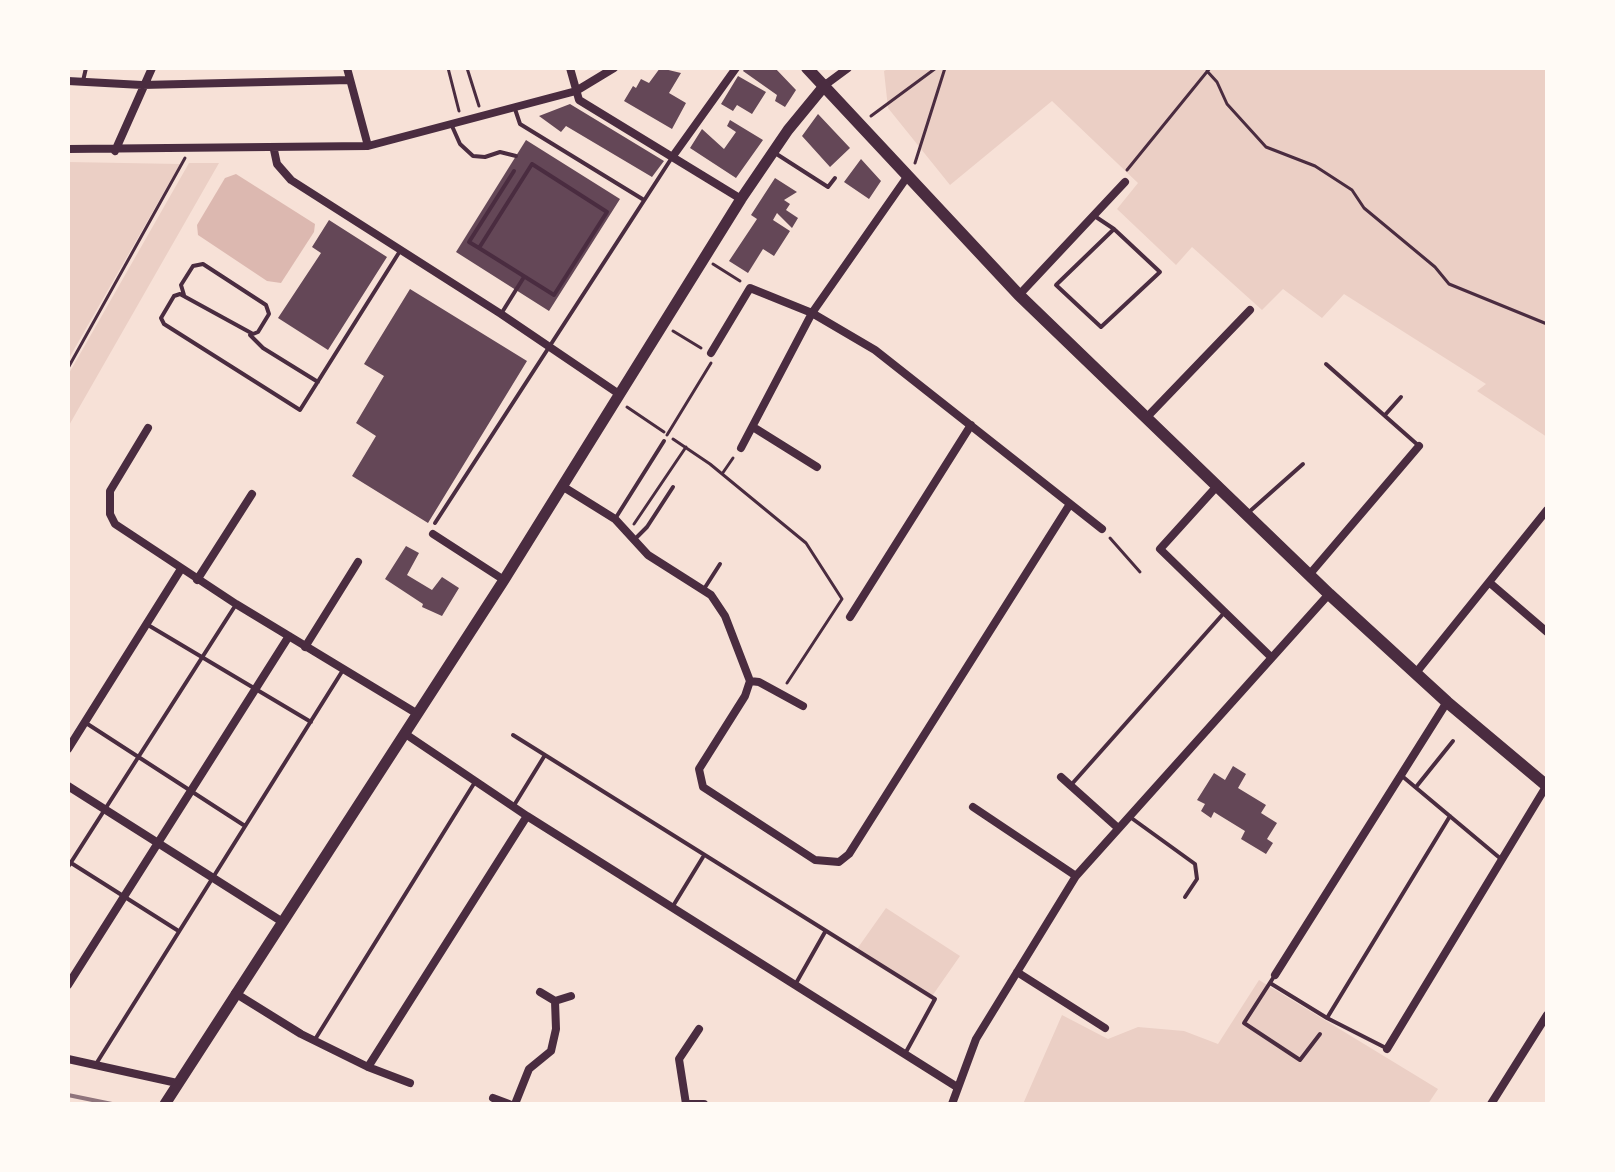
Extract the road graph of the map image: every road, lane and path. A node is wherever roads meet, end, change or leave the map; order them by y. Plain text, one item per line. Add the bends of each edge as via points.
1 (86, 68) edge
2 (152, 68) edge
3 (347, 68) edge
4 (448, 68) edge
5 (467, 68) edge
6 (570, 68) edge
7 (614, 68) edge
8 (736, 68) edge
9 (807, 68) edge
10 (848, 68) edge
11 (936, 68) edge
12 (945, 68) edge
13 (1209, 70) edge
14 (350, 80) junction
15 (68, 81) edge
16 (83, 83) junction
17 (142, 85) junction
18 (825, 85) junction
19 (576, 91) junction
20 (515, 109) junction
21 (483, 118) junction
22 (463, 124) junction
23 (862, 125) junction
24 (452, 126) junction
25 (368, 146) junction
26 (68, 149) edge
27 (274, 150) junction
28 (115, 151) junction
29 (186, 151) junction
30 (773, 152) junction
31 (516, 156) dead end
32 (673, 156) junction
33 (514, 171) dead end
34 (907, 177) junction
35 (835, 178) dead end
36 (1125, 182) joint
37 (741, 199) junction
38 (644, 200) junction
39 (1094, 215) junction
40 (1114, 229) junction
41 (479, 248) junction
42 (400, 251) junction
43 (706, 259) junction
44 (524, 277) junction
45 (750, 288) junction
46 (184, 295) junction
47 (1019, 295) junction
48 (1250, 310) dead end
49 (812, 313) junction
50 (501, 314) junction
51 (1547, 324) edge
52 (663, 325) junction
53 (250, 335) junction
54 (549, 346) junction
55 (711, 353) junction
56 (1326, 364) dead end
57 (68, 368) edge
58 (318, 382) junction
59 (619, 394) junction
60 (1401, 397) dead end
61 (638, 415) dead end
62 (1385, 415) junction
63 (1148, 416) junction
64 (971, 425) junction
65 (753, 427) junction
66 (148, 428) dead end
67 (667, 435) junction
68 (664, 441) dead end
69 (1419, 446) joint
70 (686, 447) junction
71 (741, 448) joint
72 (1303, 464) dead end
73 (817, 467) dead end
74 (722, 474) junction
75 (1218, 485) junction
76 (562, 486) junction
77 (673, 487) dead end
78 (252, 494) dead end
79 (1070, 504) junction
80 (1547, 510) edge
81 (1247, 513) junction
82 (615, 519) junction
83 (435, 523) dead end
84 (1102, 529) joint
85 (626, 531) junction
86 (433, 534) dead end
87 (634, 540) junction
88 (358, 562) dead end
89 (720, 564) dead end
90 (181, 569) junction
91 (1140, 572) dead end
92 (1309, 575) junction
93 (197, 580) junction
94 (504, 580) junction
95 (1490, 583) junction
96 (704, 590) junction
97 (1329, 594) junction
98 (236, 604) junction
99 (1225, 612) junction
100 (850, 617) dead end
101 (148, 624) junction
102 (1547, 632) edge
103 (289, 636) junction
104 (305, 647) junction
105 (202, 657) junction
106 (1271, 657) junction
107 (343, 670) junction
108 (1415, 674) junction
109 (750, 681) junction
110 (257, 689) junction
111 (780, 693) junction
112 (1447, 702) junction
113 (803, 706) dead end
114 (416, 713) junction
115 (311, 722) junction
116 (85, 723) junction
117 (404, 733) junction
118 (513, 735) dead end
119 (1453, 741) dead end
120 (68, 749) edge
121 (545, 755) junction
122 (138, 757) junction
123 (1402, 775) junction
124 (1061, 777) dead end
125 (475, 782) junction
126 (1071, 785) junction
127 (68, 786) edge
128 (1547, 786) edge
129 (1416, 787) junction
130 (191, 792) junction
131 (513, 807) junction
132 (973, 807) dead end
133 (105, 809) junction
134 (527, 816) junction
135 (1128, 816) junction
136 (1450, 816) junction
137 (245, 826) junction
138 (1118, 828) junction
139 (158, 844) junction
140 (703, 857) junction
141 (1501, 859) junction
142 (69, 863) edge
143 (1076, 876) junction
144 (212, 880) junction
145 (124, 897) junction
146 (1185, 897) dead end
147 (672, 907) junction
148 (281, 921) junction
149 (178, 931) junction
150 (825, 932) junction
151 (1017, 972) junction
152 (1272, 979) junction
153 (68, 985) edge
154 (795, 985) junction
155 (540, 992) dead end
156 (235, 993) junction
157 (571, 996) dead end
158 (555, 1001) junction
159 (1547, 1015) edge
160 (1327, 1018) junction
161 (1105, 1028) dead end
162 (699, 1029) dead end
163 (1320, 1034) dead end
164 (314, 1041) junction
165 (1387, 1049) joint
166 (905, 1054) junction
167 (68, 1059) edge
168 (96, 1066) junction
169 (368, 1067) junction
170 (177, 1083) junction
171 (410, 1083) dead end
172 (957, 1087) junction
173 (493, 1098) dead end
174 (168, 1100) edge
175 (509, 1104) edge
176 (515, 1104) edge
177 (688, 1104) edge
178 (704, 1104) edge
179 (952, 1104) edge
180 (1491, 1104) edge

1 - 16 lane
2 - 17 street
3 - 14 street
4 - 22 path
5 - 21 path
6 - 19 street
7 - 19 street
8 - 32 street
9 - 18 main road
10 - 18 street
11 - 23 path
12 - 34 path via 919,156
13 - 36 path via 1121,177
13 - 51 path via 1227,104 1266,147 1315,166 1352,190 1364,208 1449,284
14 - 17 street
14 - 25 street
15 - 16 street
16 - 17 street
17 - 28 street
18 - 23 main road
18 - 30 main road
19 - 20 street
19 - 32 street via 579,100
20 - 21 street
20 - 38 lane via 520,124
21 - 22 street
22 - 24 street
23 - 34 main road
24 - 25 street
24 - 31 lane via 473,156
25 - 27 street
26 - 28 street
27 - 29 street
27 - 42 street via 277,164 291,180
28 - 29 street
29 - 57 path via 185,163
30 - 35 lane via 828,187
30 - 37 main road
32 - 37 street
32 - 38 lane
33 - 41 lane via 469,242
34 - 47 main road
34 - 49 street
36 - 39 street
37 - 43 main road
38 - 54 lane
39 - 40 lane
39 - 47 street
40 - 40 lane via 1160,272 1101,327 1056,285
41 - 44 lane
41 - 44 lane via 532,164 607,212 554,295
42 - 50 street
42 - 58 lane
43 - 45 path
43 - 52 main road
44 - 50 lane
45 - 49 street
45 - 55 street
46 - 53 lane
46 - 53 lane via 181,285 193,266 203,264 266,305 269,314
46 - 58 lane via 174,296 162,314 164,324 300,410
47 - 63 main road
48 - 63 street
49 - 64 street via 875,350
49 - 65 street
50 - 54 street
52 - 55 path
52 - 59 main road
53 - 58 lane
54 - 59 street
54 - 83 lane
55 - 67 path via 715,358
56 - 62 lane
59 - 76 main road
60 - 62 lane
61 - 67 path
62 - 69 lane
63 - 75 main road
64 - 79 street
64 - 100 street
65 - 71 street
65 - 73 street
66 - 90 street via 110,491 110,514 115,524
67 - 70 path
68 - 82 lane
69 - 92 street
70 - 74 path
70 - 85 path
71 - 74 path
72 - 81 lane
74 - 111 path via 806,543 842,599
75 - 81 main road
75 - 99 street via 1160,549
76 - 82 street
76 - 94 main road
77 - 87 lane
78 - 93 street
79 - 84 street
79 - 109 street via 849,854 839,862 815,860 703,787 699,769
80 - 95 street
81 - 92 main road
82 - 85 street
84 - 91 path
85 - 87 street
86 - 94 street
87 - 96 street via 648,555
88 - 104 street
89 - 96 lane
90 - 93 street
90 - 101 street
92 - 97 main road
93 - 98 street
94 - 114 main road
95 - 102 street
95 - 108 street
96 - 109 street via 725,616
97 - 106 street
97 - 108 main road
98 - 103 street
98 - 105 lane
99 - 106 street
99 - 126 lane
101 - 105 lane
101 - 116 street
103 - 104 street
103 - 110 street
104 - 107 street
105 - 110 lane
105 - 122 lane
106 - 135 street
107 - 114 street
107 - 115 lane
108 - 112 main road
109 - 111 street
110 - 115 lane
110 - 130 street
111 - 113 street
112 - 123 street
112 - 128 main road
114 - 117 main road
115 - 137 lane
116 - 120 street
116 - 122 lane
117 - 125 street
117 - 148 main road
118 - 121 lane
119 - 129 lane
121 - 131 lane
121 - 140 lane
122 - 130 lane
122 - 133 lane
123 - 129 lane
123 - 152 street
124 - 126 street
125 - 131 street
125 - 164 lane
126 - 138 street
127 - 133 street
128 - 141 street
129 - 136 lane
130 - 137 lane
130 - 139 street
131 - 134 street
132 - 143 street
133 - 139 street
133 - 142 lane
134 - 147 street
134 - 169 street
135 - 138 street
135 - 146 lane via 1195,864 1197,879
136 - 141 lane
136 - 160 lane
137 - 144 lane
138 - 143 street
139 - 144 street
139 - 145 street
140 - 147 lane
140 - 150 lane
141 - 165 street
142 - 145 lane
143 - 151 street
144 - 148 street
144 - 149 lane
145 - 149 lane
145 - 153 street
147 - 154 street
148 - 156 main road
149 - 168 lane
150 - 154 lane
150 - 166 lane via 935,999
151 - 161 street
151 - 172 street via 976,1039
152 - 160 lane
152 - 163 lane via 1244,1023 1300,1060
154 - 166 street
155 - 158 street
156 - 164 street
156 - 170 main road
157 - 158 street
158 - 176 street via 551,1051 529,1069
159 - 180 street
160 - 165 lane
162 - 177 street via 679,1059
164 - 169 street
166 - 172 street
167 - 168 street
168 - 170 street
169 - 171 street
170 - 174 main road
172 - 179 street
173 - 175 street
177 - 178 street

